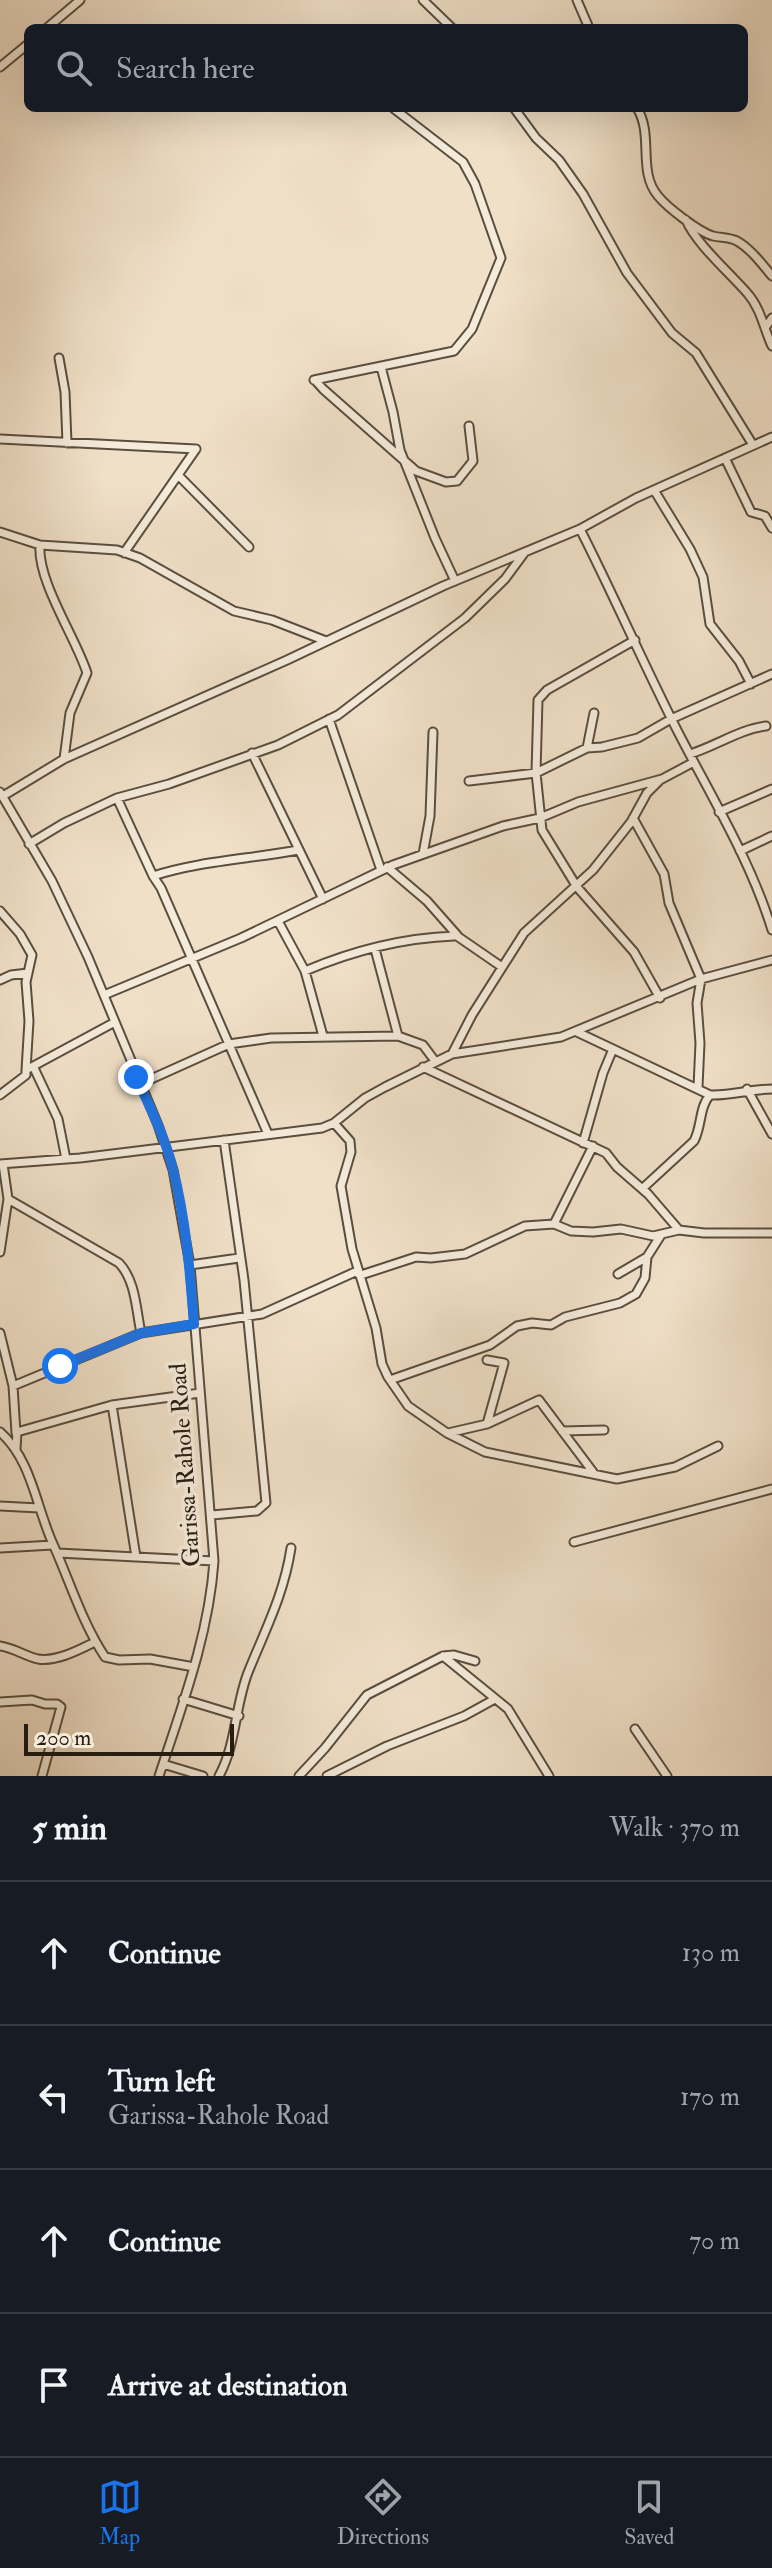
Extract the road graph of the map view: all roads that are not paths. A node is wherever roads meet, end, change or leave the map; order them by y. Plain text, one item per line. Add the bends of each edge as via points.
1 (80, 0) edge
2 (423, 0) edge
3 (577, 0) edge
4 (52, 24) edge
5 (448, 24) edge
6 (587, 24) edge
7 (24, 47) edge
8 (0, 67) edge
9 (398, 112) edge
10 (517, 112) edge
11 (639, 112) edge
12 (685, 218) junction
13 (772, 276) edge
14 (772, 318) edge
15 (765, 328) junction
16 (772, 346) edge
17 (59, 358) dead end
18 (381, 367) junction
19 (469, 426) dead end
20 (772, 437) edge
21 (0, 439) edge
22 (67, 443) junction
23 (753, 445) junction
24 (725, 458) junction
25 (403, 459) junction
26 (179, 476) junction
27 (654, 490) junction
28 (768, 515) edge
29 (772, 528) edge
30 (580, 529) junction
31 (0, 532) edge
32 (40, 545) junction
33 (249, 547) dead end
34 (527, 550) junction
35 (124, 553) junction
36 (455, 581) junction
37 (635, 640) junction
38 (326, 641) junction
39 (772, 674) edge
40 (751, 684) junction
41 (594, 713) dead end
42 (329, 719) junction
43 (671, 719) junction
44 (766, 726) dead end
45 (433, 732) dead end
46 (587, 748) junction
47 (252, 753) junction
48 (692, 758) junction
49 (64, 759) junction
50 (536, 773) junction
51 (662, 779) junction
52 (469, 781) dead end
53 (772, 789) edge
54 (1, 794) edge
55 (117, 798) junction
56 (10, 811) junction
57 (0, 812) edge
58 (719, 812) junction
59 (540, 818) junction
60 (633, 818) junction
61 (772, 836) edge
62 (29, 844) junction
63 (298, 850) junction
64 (740, 851) junction
65 (423, 854) junction
66 (384, 869) junction
67 (153, 876) junction
68 (577, 887) junction
69 (323, 899) junction
70 (768, 906) edge
71 (0, 911) edge
72 (278, 921) junction
73 (772, 930) edge
74 (457, 936) junction
75 (375, 949) junction
76 (190, 959) junction
77 (772, 960) edge
78 (502, 967) junction
79 (305, 971) junction
80 (28, 973) junction
81 (701, 979) junction
82 (0, 980) edge
83 (104, 995) junction
84 (660, 998) junction
85 (115, 1022) junction
86 (576, 1032) junction
87 (323, 1036) junction
88 (398, 1036) junction
89 (229, 1044) junction
90 (613, 1049) junction
91 (452, 1054) junction
92 (435, 1061) junction
93 (423, 1067) junction
94 (30, 1069) junction
95 (140, 1084) junction
96 (698, 1087) junction
97 (747, 1089) junction
98 (772, 1089) edge
99 (0, 1095) edge
100 (710, 1095) junction
101 (334, 1123) junction
102 (268, 1134) junction
103 (772, 1134) edge
104 (224, 1140) junction
105 (583, 1143) junction
106 (593, 1146) junction
107 (166, 1147) junction
108 (66, 1159) junction
109 (1, 1164) edge
110 (643, 1188) junction
111 (8, 1199) junction
112 (554, 1224) junction
113 (679, 1230) junction
114 (772, 1233) edge
115 (661, 1235) junction
116 (0, 1252) edge
117 (647, 1257) junction
118 (239, 1258) junction
119 (190, 1265) junction
120 (618, 1274) dead end
121 (361, 1275) junction
122 (246, 1316) junction
123 (194, 1324) junction
124 (0, 1333) edge
125 (141, 1333) junction
126 (487, 1360) dead end
127 (390, 1380) junction
128 (13, 1386) junction
129 (200, 1393) junction
130 (112, 1405) junction
131 (487, 1424) junction
132 (604, 1430) dead end
133 (562, 1431) junction
134 (0, 1432) edge
135 (17, 1432) junction
136 (447, 1433) junction
137 (7, 1438) junction
138 (718, 1446) dead end
139 (16, 1449) junction
140 (593, 1472) junction
141 (772, 1489) edge
142 (0, 1506) edge
143 (39, 1508) junction
144 (212, 1515) junction
145 (574, 1542) dead end
146 (53, 1545) junction
147 (0, 1548) edge
148 (291, 1548) dead end
149 (58, 1553) junction
150 (136, 1557) junction
151 (214, 1561) junction
152 (95, 1642) junction
153 (0, 1646) edge
154 (443, 1656) junction
155 (475, 1661) dead end
156 (194, 1667) junction
157 (183, 1699) junction
158 (495, 1699) junction
159 (0, 1702) edge
160 (239, 1716) junction
161 (635, 1729) dead end
162 (163, 1764) junction
163 (42, 1776) edge
164 (159, 1776) edge
165 (203, 1776) edge
166 (219, 1776) edge
167 (299, 1776) edge
168 (327, 1776) edge
169 (549, 1776) edge
170 (667, 1776) edge

1 - 4 street
2 - 5 street
3 - 6 street
7 - 8 street
9 - 18 street via 463,162 501,258 472,329 454,351
10 - 23 street via 559,160 627,273 672,333 696,353
11 - 12 street via 646,126 653,189
12 - 13 street via 709,234 735,239
12 - 15 street via 749,295
14 - 15 street
15 - 16 street
17 - 22 street
18 - 25 street
18 - 25 street via 314,380
19 - 25 street via 473,461 457,481 424,475
20 - 23 street
21 - 22 street
22 - 26 street via 196,449
23 - 24 street
24 - 27 street
24 - 28 street via 751,512
25 - 36 street
26 - 33 street
26 - 35 street
27 - 30 street
27 - 40 street via 703,577 710,624
28 - 29 street
30 - 34 street
30 - 37 street
31 - 32 street
32 - 35 street
32 - 49 street via 51,590 87,673 70,713
34 - 36 street
34 - 42 street via 465,618
35 - 38 street via 234,611
36 - 38 street
37 - 43 street
37 - 50 street via 538,700
38 - 49 street
39 - 40 street
40 - 43 street
41 - 46 street
42 - 47 street
42 - 66 street
43 - 46 street via 638,738
43 - 48 street
44 - 48 street via 752,727
45 - 65 street
46 - 50 street
47 - 55 street
47 - 63 street
48 - 51 street
48 - 58 street
49 - 54 street
50 - 52 street
50 - 59 street
51 - 59 street
51 - 60 street
53 - 58 street
54 - 56 street, Garissa-Rahole Road
55 - 62 street
55 - 67 street
56 - 57 street
56 - 62 street, Garissa-Rahole Road
58 - 64 street
59 - 65 street
59 - 68 street
60 - 68 street
60 - 81 street via 664,874 669,903
61 - 64 street
62 - 83 street, Garissa-Rahole Road via 52,881
63 - 67 street via 182,866
63 - 69 street
64 - 70 street
65 - 66 street
66 - 69 street
66 - 74 street via 427,901
67 - 76 street
68 - 78 street via 524,933
68 - 84 street via 634,952
69 - 72 street
70 - 73 street
71 - 80 street via 32,955
72 - 76 street
72 - 79 street
74 - 75 street via 407,939
74 - 78 street
75 - 79 street
75 - 88 street
76 - 83 street
76 - 89 street
77 - 81 street
78 - 91 street
79 - 87 street
80 - 82 street
80 - 94 street
81 - 84 street
81 - 96 street
83 - 85 street, Garissa-Rahole Road
84 - 86 street
85 - 94 street
85 - 95 street, Garissa-Rahole Road
86 - 90 street
86 - 91 street
87 - 88 street
87 - 89 street
88 - 92 street via 423,1045
89 - 95 street
89 - 102 street
90 - 96 street
90 - 105 street
91 - 92 street
92 - 93 street
93 - 101 street via 365,1098
93 - 105 street
94 - 99 street
94 - 108 street via 58,1119
95 - 107 street, Garissa-Rahole Road
96 - 100 street
97 - 98 street
97 - 100 street
97 - 103 street
100 - 110 street via 703,1102 694,1141
101 - 102 street
101 - 121 street via 350,1141 341,1186
102 - 104 street
104 - 107 street
104 - 118 street
105 - 106 street
106 - 110 street
106 - 112 street
107 - 108 street
107 - 119 street, Garissa-Rahole Road
108 - 109 street
109 - 111 street
110 - 113 street
111 - 116 street
111 - 125 street via 127,1271
112 - 115 street via 571,1231 621,1229
112 - 121 street via 525,1226 465,1254 416,1257
113 - 114 street
113 - 115 street
115 - 117 street
117 - 120 street
117 - 127 street via 645,1278 636,1294 620,1303 551,1325 517,1326 490,1345
118 - 119 street
118 - 122 street
119 - 123 street, Garissa-Rahole Road
121 - 122 street via 355,1272 289,1304
121 - 127 street
122 - 123 street
122 - 144 street via 266,1503 257,1511
123 - 125 street
123 - 129 street, Garissa-Rahole Road
124 - 128 street
125 - 128 street
126 - 131 street via 504,1363
127 - 136 street via 408,1406
128 - 135 street
129 - 130 street
129 - 144 street, Garissa-Rahole Road
130 - 135 street
130 - 150 street
131 - 133 street via 539,1400
131 - 136 street
132 - 133 street
133 - 140 street
134 - 137 street
135 - 137 street
135 - 139 street
136 - 140 street via 485,1452
137 - 139 street
138 - 140 street via 675,1467 617,1479
139 - 143 street
141 - 145 street
142 - 143 street
143 - 146 street
144 - 151 street, Garissa-Rahole Road
146 - 147 street
146 - 149 street
148 - 160 street via 286,1580 248,1671
149 - 150 street
149 - 152 street
150 - 151 street
151 - 156 street, Garissa-Rahole Road via 212,1594
152 - 153 street via 73,1653 39,1659
152 - 156 street via 110,1659
154 - 155 street
154 - 158 street
154 - 167 street via 367,1695
156 - 157 street, Garissa-Rahole Road
157 - 160 street
157 - 162 street, Garissa-Rahole Road
158 - 168 street
158 - 169 street via 508,1709
159 - 163 street via 32,1700 61,1707
160 - 166 street
161 - 170 street
162 - 164 street, Garissa-Rahole Road
162 - 165 street

